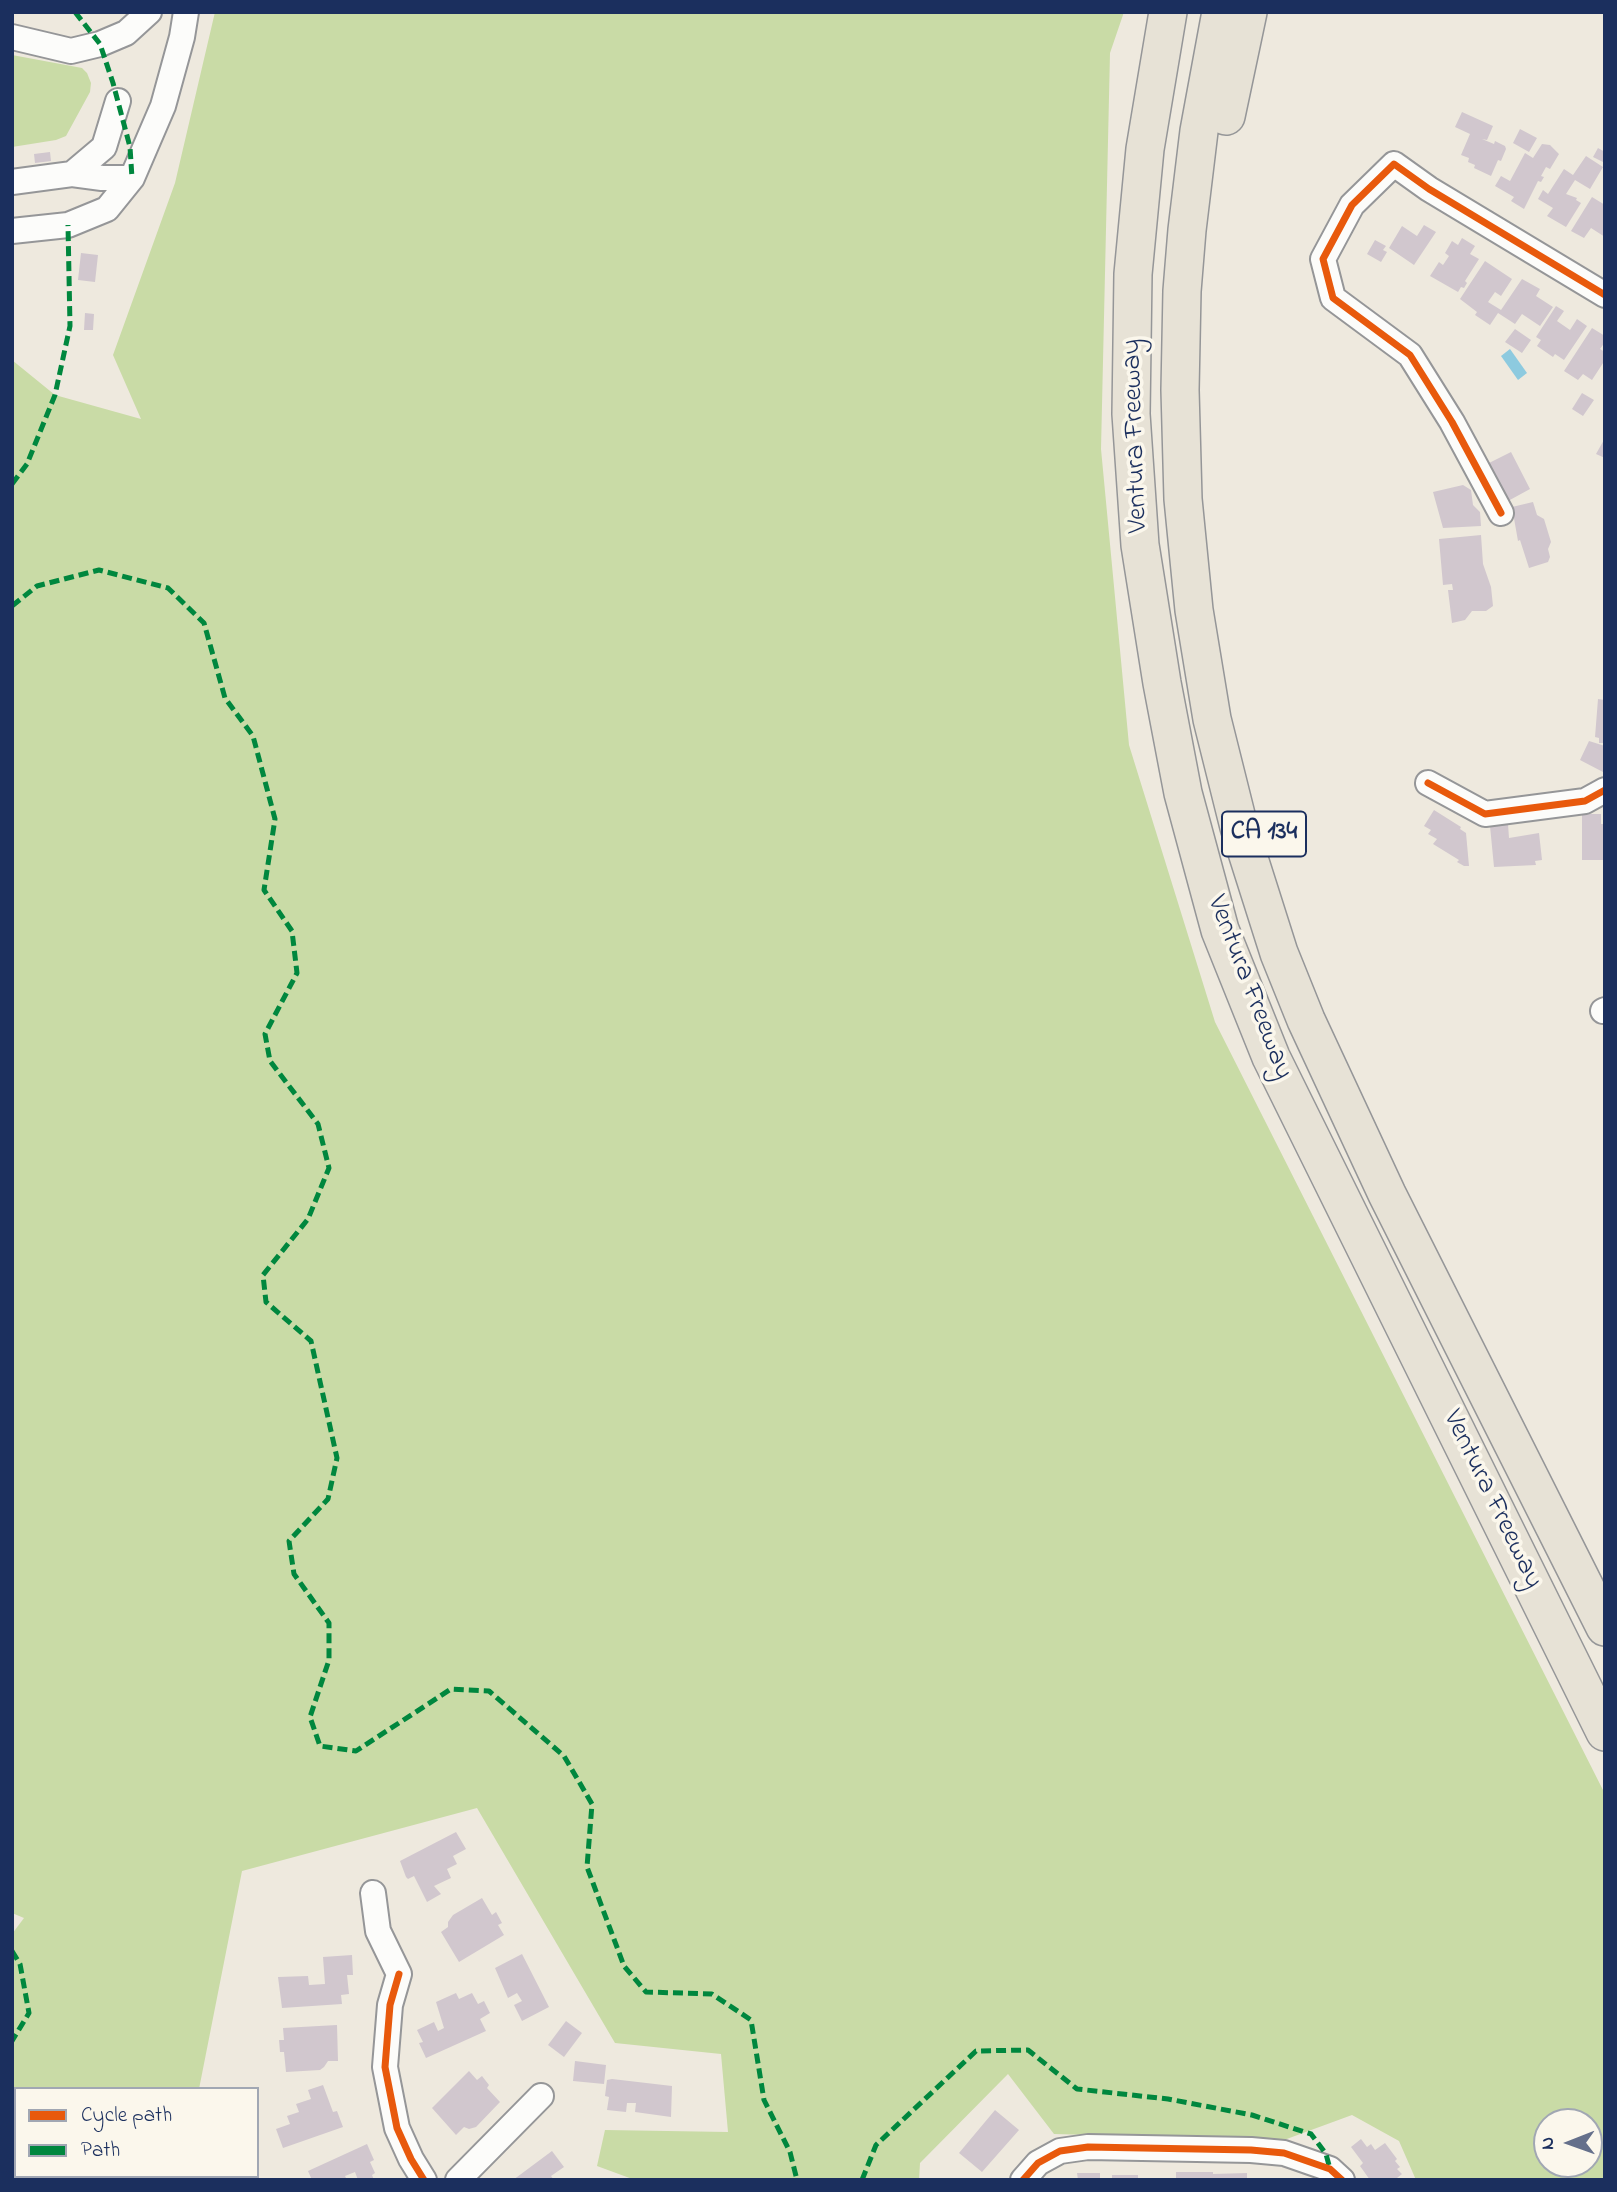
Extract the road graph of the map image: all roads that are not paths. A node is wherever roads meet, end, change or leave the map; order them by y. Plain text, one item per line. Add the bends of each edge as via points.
1 (149, 12) edge
2 (186, 12) edge
3 (1168, 12) edge
4 (1191, 12) edge
5 (1221, 12) edge
6 (1248, 12) edge
7 (12, 37) edge
8 (118, 101) dead end
9 (72, 174) junction
10 (132, 178) junction
11 (12, 182) edge
12 (12, 231) edge
13 (1605, 295) edge
14 (1501, 513) dead end
15 (1162, 684) junction
16 (1428, 783) dead end
17 (1605, 790) edge
18 (1527, 1572) junction
19 (1605, 1592) edge
20 (1605, 1627) edge
21 (1605, 1693) edge
22 (1605, 1732) edge
23 (373, 1893) dead end
24 (541, 2096) dead end
25 (424, 2180) edge
26 (458, 2180) edge
27 (1023, 2180) edge
28 (1342, 2180) edge

1 - 7 street via 125,33 71,51
2 - 10 street via 163,106
3 - 15 highway, Ventura Freeway / CA 134 via 1144,149 1133,274 1131,414 1140,545
4 - 15 highway via 1158,205 1151,315 1154,515 1171,656
5 - 20 highway via 1187,230 1180,390 1183,499 1194,610 1212,719 1239,827 1279,953 1306,1020 1381,1182
6 - 19 highway, CA 134 via 1216,167 1198,387 1205,534 1224,672 1288,912 1332,1032
8 - 9 street via 104,147
9 - 10 street
9 - 11 street
10 - 12 street via 107,209 68,225
13 - 14 street via 1394,164 1352,205 1323,260 1333,298 1410,355
15 - 18 highway, Ventura Freeway / CA 134 via 1183,793 1220,930 1271,1057
16 - 17 street via 1485,814 1586,802
18 - 21 highway via 1569,1621
18 - 22 highway, Ventura Freeway / CA 134
23 - 25 street via 378,1931 399,1974 390,2005 385,2067 397,2128
24 - 26 street
27 - 28 street via 1038,2163 1060,2151 1088,2147 1284,2153 1330,2169

